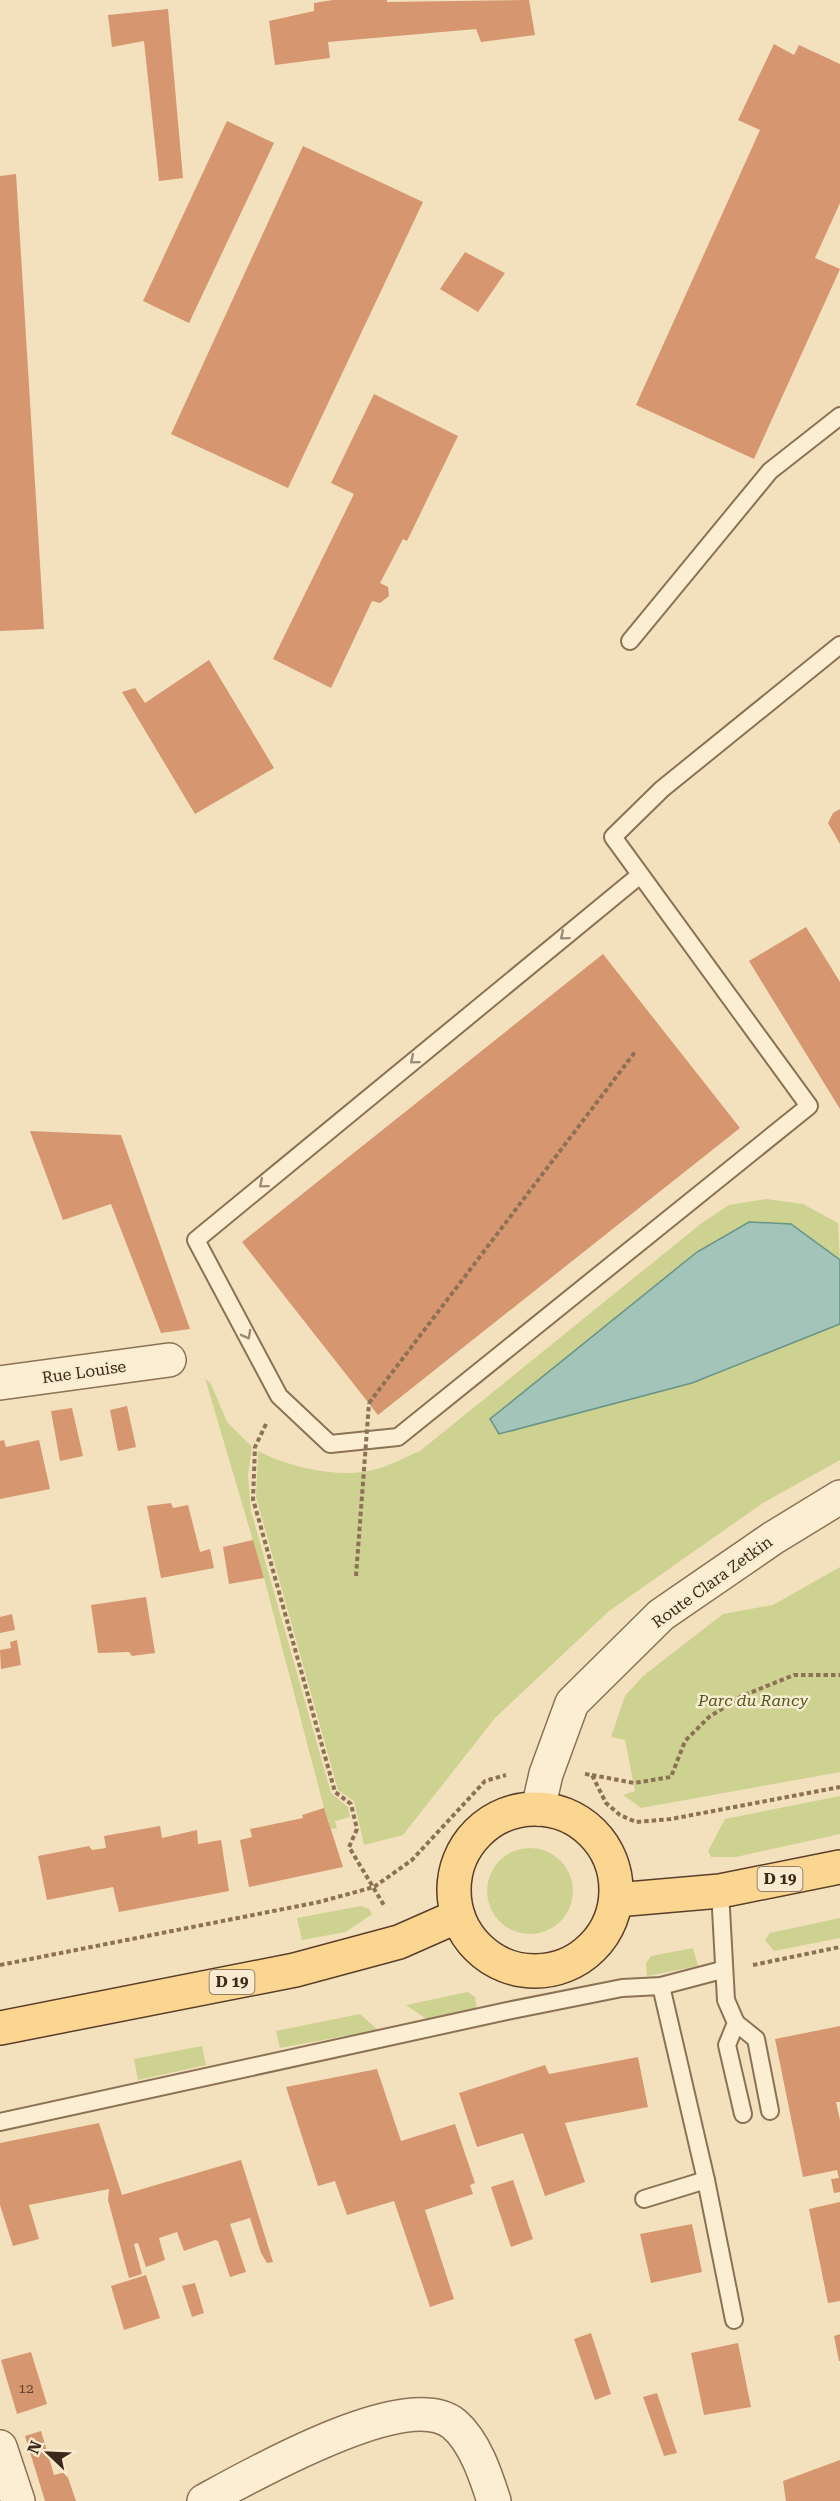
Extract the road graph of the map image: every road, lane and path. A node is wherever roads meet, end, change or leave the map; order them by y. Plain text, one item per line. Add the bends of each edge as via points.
1 (840, 416) edge
2 (630, 640) dead end
3 (840, 645) edge
4 (640, 875) junction
5 (635, 1052) dead end
6 (169, 1360) dead end
7 (0, 1383) edge
8 (279, 1396) junction
9 (840, 1497) edge
10 (356, 1576) dead end
11 (840, 1675) edge
12 (584, 1774) dead end
13 (504, 1775) dead end
14 (592, 1775) junction
15 (840, 1787) edge
16 (538, 1809) junction
17 (840, 1867) edge
18 (374, 1887) junction
19 (720, 1891) junction
20 (616, 1900) junction
21 (387, 1910) dead end
22 (458, 1916) junction
23 (840, 1947) edge
24 (0, 1965) edge
25 (722, 1970) junction
26 (661, 1986) junction
27 (736, 2023) junction
28 (0, 2028) edge
29 (770, 2111) dead end
30 (742, 2114) dead end
31 (0, 2122) edge
32 (706, 2180) junction
33 (644, 2199) dead end
34 (734, 2320) dead end
35 (0, 2448) edge
36 (18, 2501) edge
37 (204, 2501) edge
38 (494, 2501) edge

1 - 2 lane via 770,471
3 - 4 lane via 662,789 613,837
4 -> 8 lane via 196,1240
4 - 8 lane via 809,1106 399,1437 330,1444
5 - 10 path, bridge via 369,1403
6 - 7 street, Rue Louise
8 - 18 path via 255,1447 253,1499 335,1792 351,1804 357,1829 349,1846
9 - 16 street, Route Clara Zetkin via 661,1615 572,1703 546,1774
11 - 14 path via 794,1675 742,1696 709,1717 685,1741 671,1777 634,1784
12 - 14 path
13 - 18 path via 485,1781 412,1860
14 - 15 path via 606,1803 636,1822
16 - 20 main road via 551,1809 588,1827 612,1860
16 - 22 main road via 501,1815 475,1834 459,1858 453,1887
17 - 19 main road, D 19
18 - 21 path
18 - 24 path via 319,1902
19 - 20 main road, D 19
19 - 25 lane
20 - 22 main road via 608,1927 591,1949 552,1970 524,1971 494,1960 472,1942
22 - 28 main road, D 19 via 399,1942 295,1970
23 - 25 path
25 - 26 lane
25 - 27 lane via 726,2000
26 - 31 lane via 621,1988 530,2006
26 - 32 lane
27 - 29 lane via 756,2039
27 - 30 lane via 727,2045
32 - 33 lane
32 - 34 lane
35 - 36 street
37 - 38 street via 276,2462 359,2426 427,2414 453,2423 469,2441

